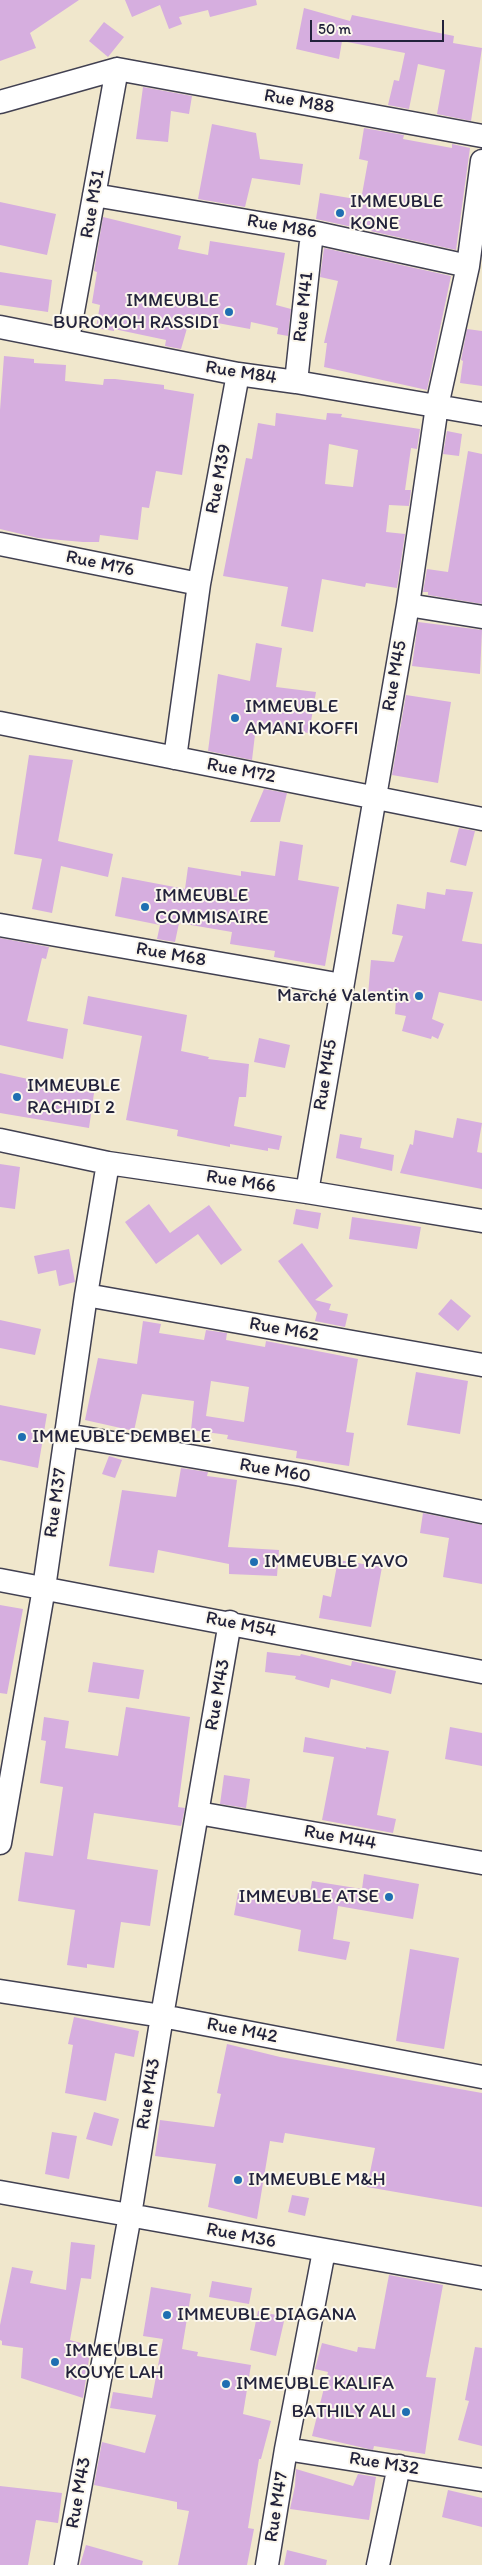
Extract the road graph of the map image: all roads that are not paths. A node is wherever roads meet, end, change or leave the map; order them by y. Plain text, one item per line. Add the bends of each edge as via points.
1 (117, 69) junction
2 (0, 102) edge
3 (482, 136) edge
4 (482, 161) edge
5 (94, 195) junction
6 (312, 232) junction
7 (468, 266) junction
8 (0, 328) edge
9 (68, 339) junction
10 (238, 374) junction
11 (296, 382) junction
12 (437, 406) junction
13 (482, 414) edge
14 (0, 544) edge
15 (199, 584) junction
16 (408, 605) junction
17 (482, 617) edge
18 (0, 723) edge
19 (174, 758) junction
20 (373, 797) junction
21 (482, 819) edge
22 (0, 925) edge
23 (342, 984) junction
24 (0, 1140) edge
25 (108, 1164) junction
26 (307, 1192) junction
27 (482, 1221) edge
28 (86, 1295) junction
29 (482, 1365) edge
30 (66, 1435) junction
31 (482, 1512) edge
32 (0, 1580) edge
33 (44, 1588) junction
34 (230, 1622) junction
35 (482, 1672) edge
36 (6, 1767) edge
37 (198, 1813) junction
38 (0, 1843) edge
39 (482, 1863) edge
40 (0, 1991) edge
41 (162, 2016) junction
42 (482, 2077) edge
43 (0, 2192) edge
44 (130, 2215) junction
45 (324, 2251) junction
46 (482, 2278) edge
47 (286, 2449) junction
48 (399, 2466) junction
49 (482, 2480) edge
50 (66, 2565) edge
51 (267, 2565) edge
52 (378, 2565) edge

1 - 2 street
1 - 3 street, Rue M88
1 - 5 street, Rue M31
4 - 7 street, Rue M45
5 - 6 street, Rue M86
5 - 9 street, Rue M31
6 - 7 street, Rue M86
6 - 11 street, Rue M41
7 - 12 street, Rue M45
8 - 9 street, Rue M84
9 - 10 street, Rue M84
10 - 11 street, Rue M84
10 - 15 street, Rue M39
11 - 12 street, Rue M84
12 - 13 street, Rue M84
12 - 16 street, Rue M45
14 - 15 street, Rue M76
15 - 19 street, Rue M39
16 - 17 street
16 - 20 street, Rue M45
18 - 19 street, Rue M72
19 - 20 street, Rue M72
20 - 21 street, Rue M72
20 - 23 street, Rue M45
22 - 23 street, Rue M68
23 - 26 street, Rue M45
24 - 25 street, Rue M66
25 - 26 street, Rue M66
25 - 28 street, Rue M37
26 - 27 street, Rue M66
28 - 29 street, Rue M62
28 - 30 street, Rue M37
30 - 31 street, Rue M60 via 302,1475
30 - 33 street, Rue M37
32 - 33 street, Rue M54
33 - 34 street, Rue M54
33 - 36 street, Rue M37
34 - 35 street, Rue M54
34 - 37 street, Rue M43
36 - 38 street, Rue M37
37 - 39 street, Rue M44
37 - 41 street, Rue M43
40 - 41 street, Rue M42
41 - 42 street, Rue M42
41 - 44 street, Rue M43
43 - 44 street, Rue M36
44 - 45 street, Rue M36
44 - 50 street, Rue M43
45 - 46 street, Rue M36
45 - 47 street, Rue M47
47 - 48 street, Rue M32
47 - 51 street, Rue M47
48 - 49 street, Rue M32
48 - 52 street

